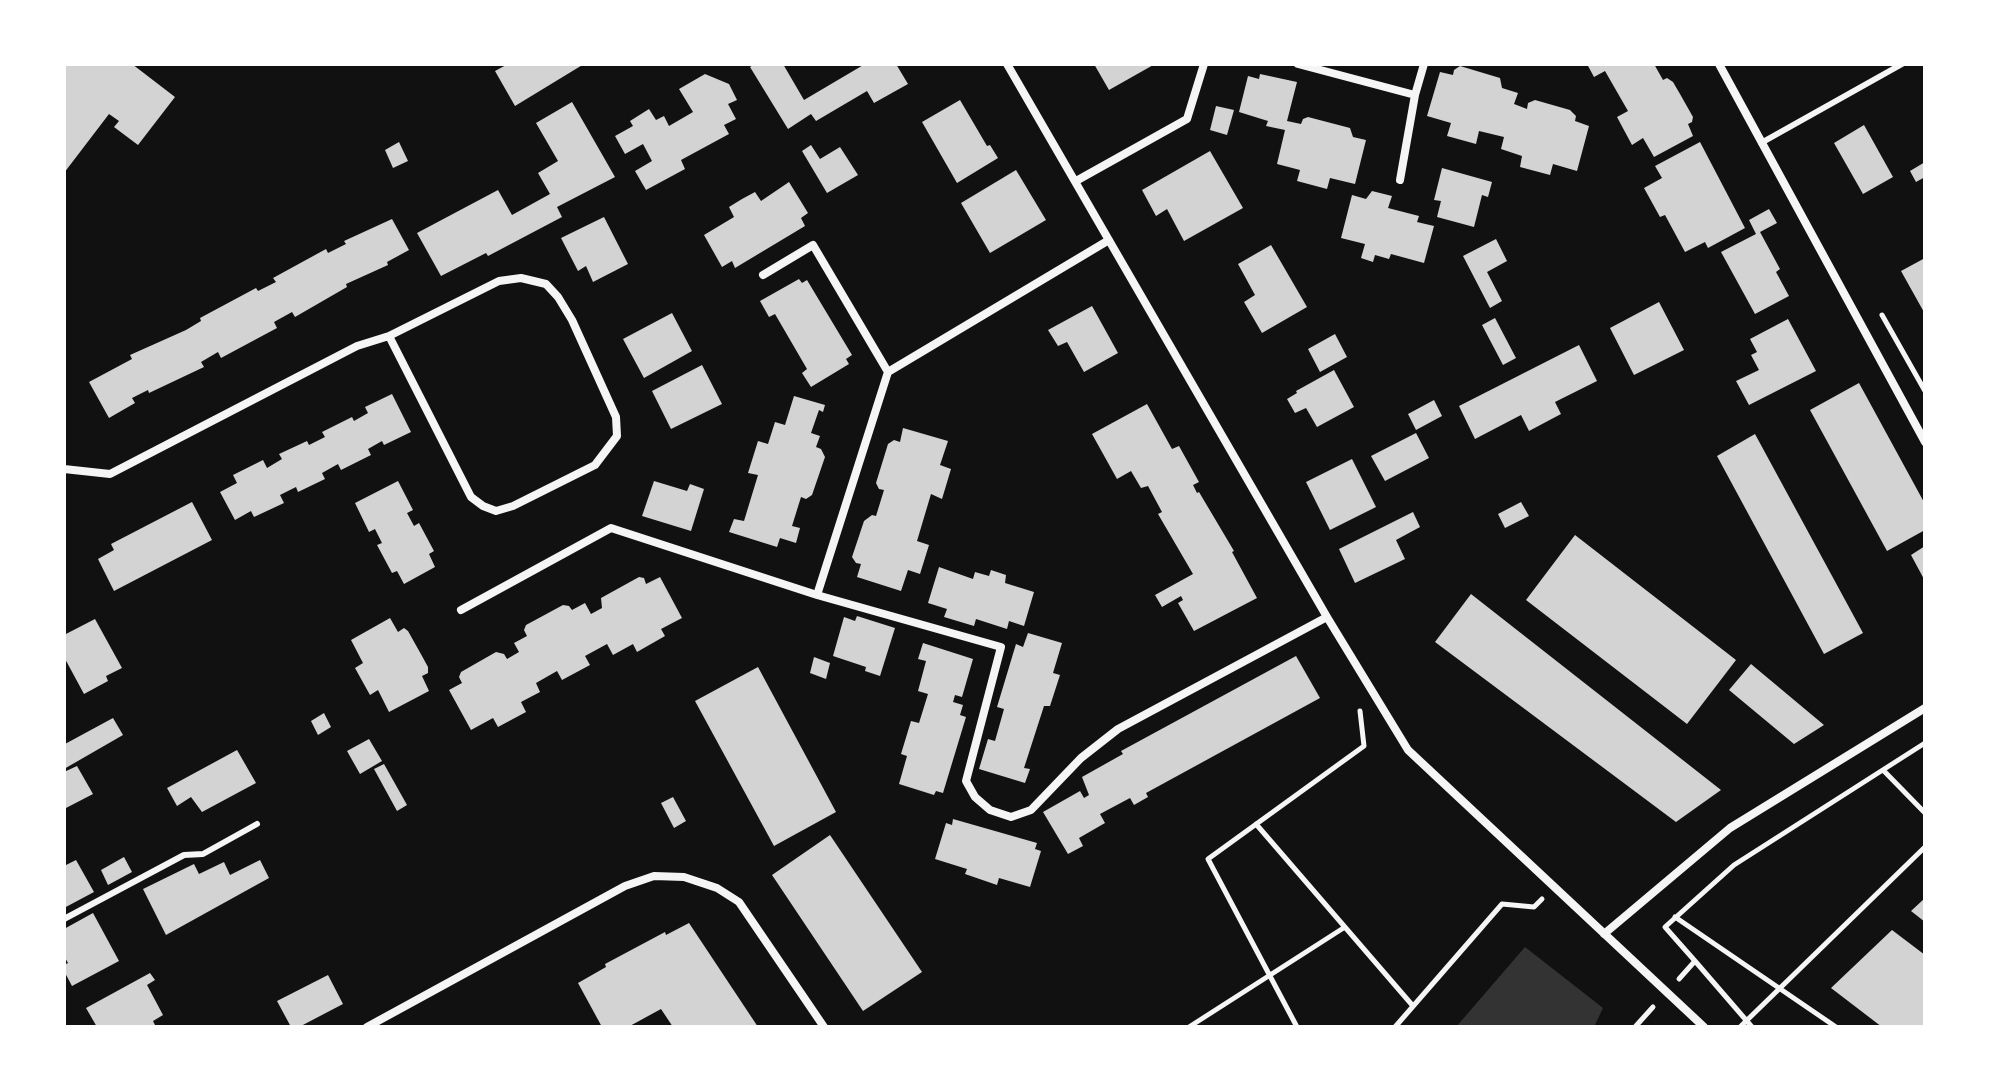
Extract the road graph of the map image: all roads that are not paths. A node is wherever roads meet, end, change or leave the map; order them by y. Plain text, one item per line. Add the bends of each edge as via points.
1 (1007, 64) edge
2 (1204, 64) edge
3 (1298, 64) edge
4 (1424, 64) edge
5 (1719, 64) edge
6 (1902, 64) edge
7 (1415, 95) junction
8 (1761, 143) junction
9 (1400, 180) dead end
10 (1076, 181) junction
11 (1109, 240) junction
12 (763, 275) dead end
13 (389, 336) junction
14 (888, 372) junction
15 (1925, 442) edge
16 (64, 469) edge
17 (817, 595) junction
18 (461, 610) dead end
19 (1327, 617) junction
20 (1925, 708) edge
21 (257, 824) dead end
22 (64, 919) edge
23 (1604, 934) junction
24 (367, 1027) edge
25 (824, 1027) edge
26 (1704, 1027) edge

1 - 10 street
2 - 10 street via 1187,119
3 - 7 street
4 - 7 street
5 - 8 street
6 - 8 lane
7 - 9 street
8 - 15 street
10 - 11 street
11 - 14 street
11 - 19 street
12 - 14 street via 813,245
13 - 13 street via 499,281 521,278 546,284 572,320 616,417 617,436 595,465 513,506 496,511 483,506 471,497
13 - 16 street via 357,346 110,474
14 - 17 street
17 - 18 street via 611,528
17 - 19 street via 1001,647 966,781 990,810 1011,817 1031,810 1118,729
19 - 23 street via 1408,750
20 - 23 street via 1730,828
21 - 22 lane via 203,854 184,855
23 - 26 street
24 - 25 street via 625,886 654,876 684,877 739,902

